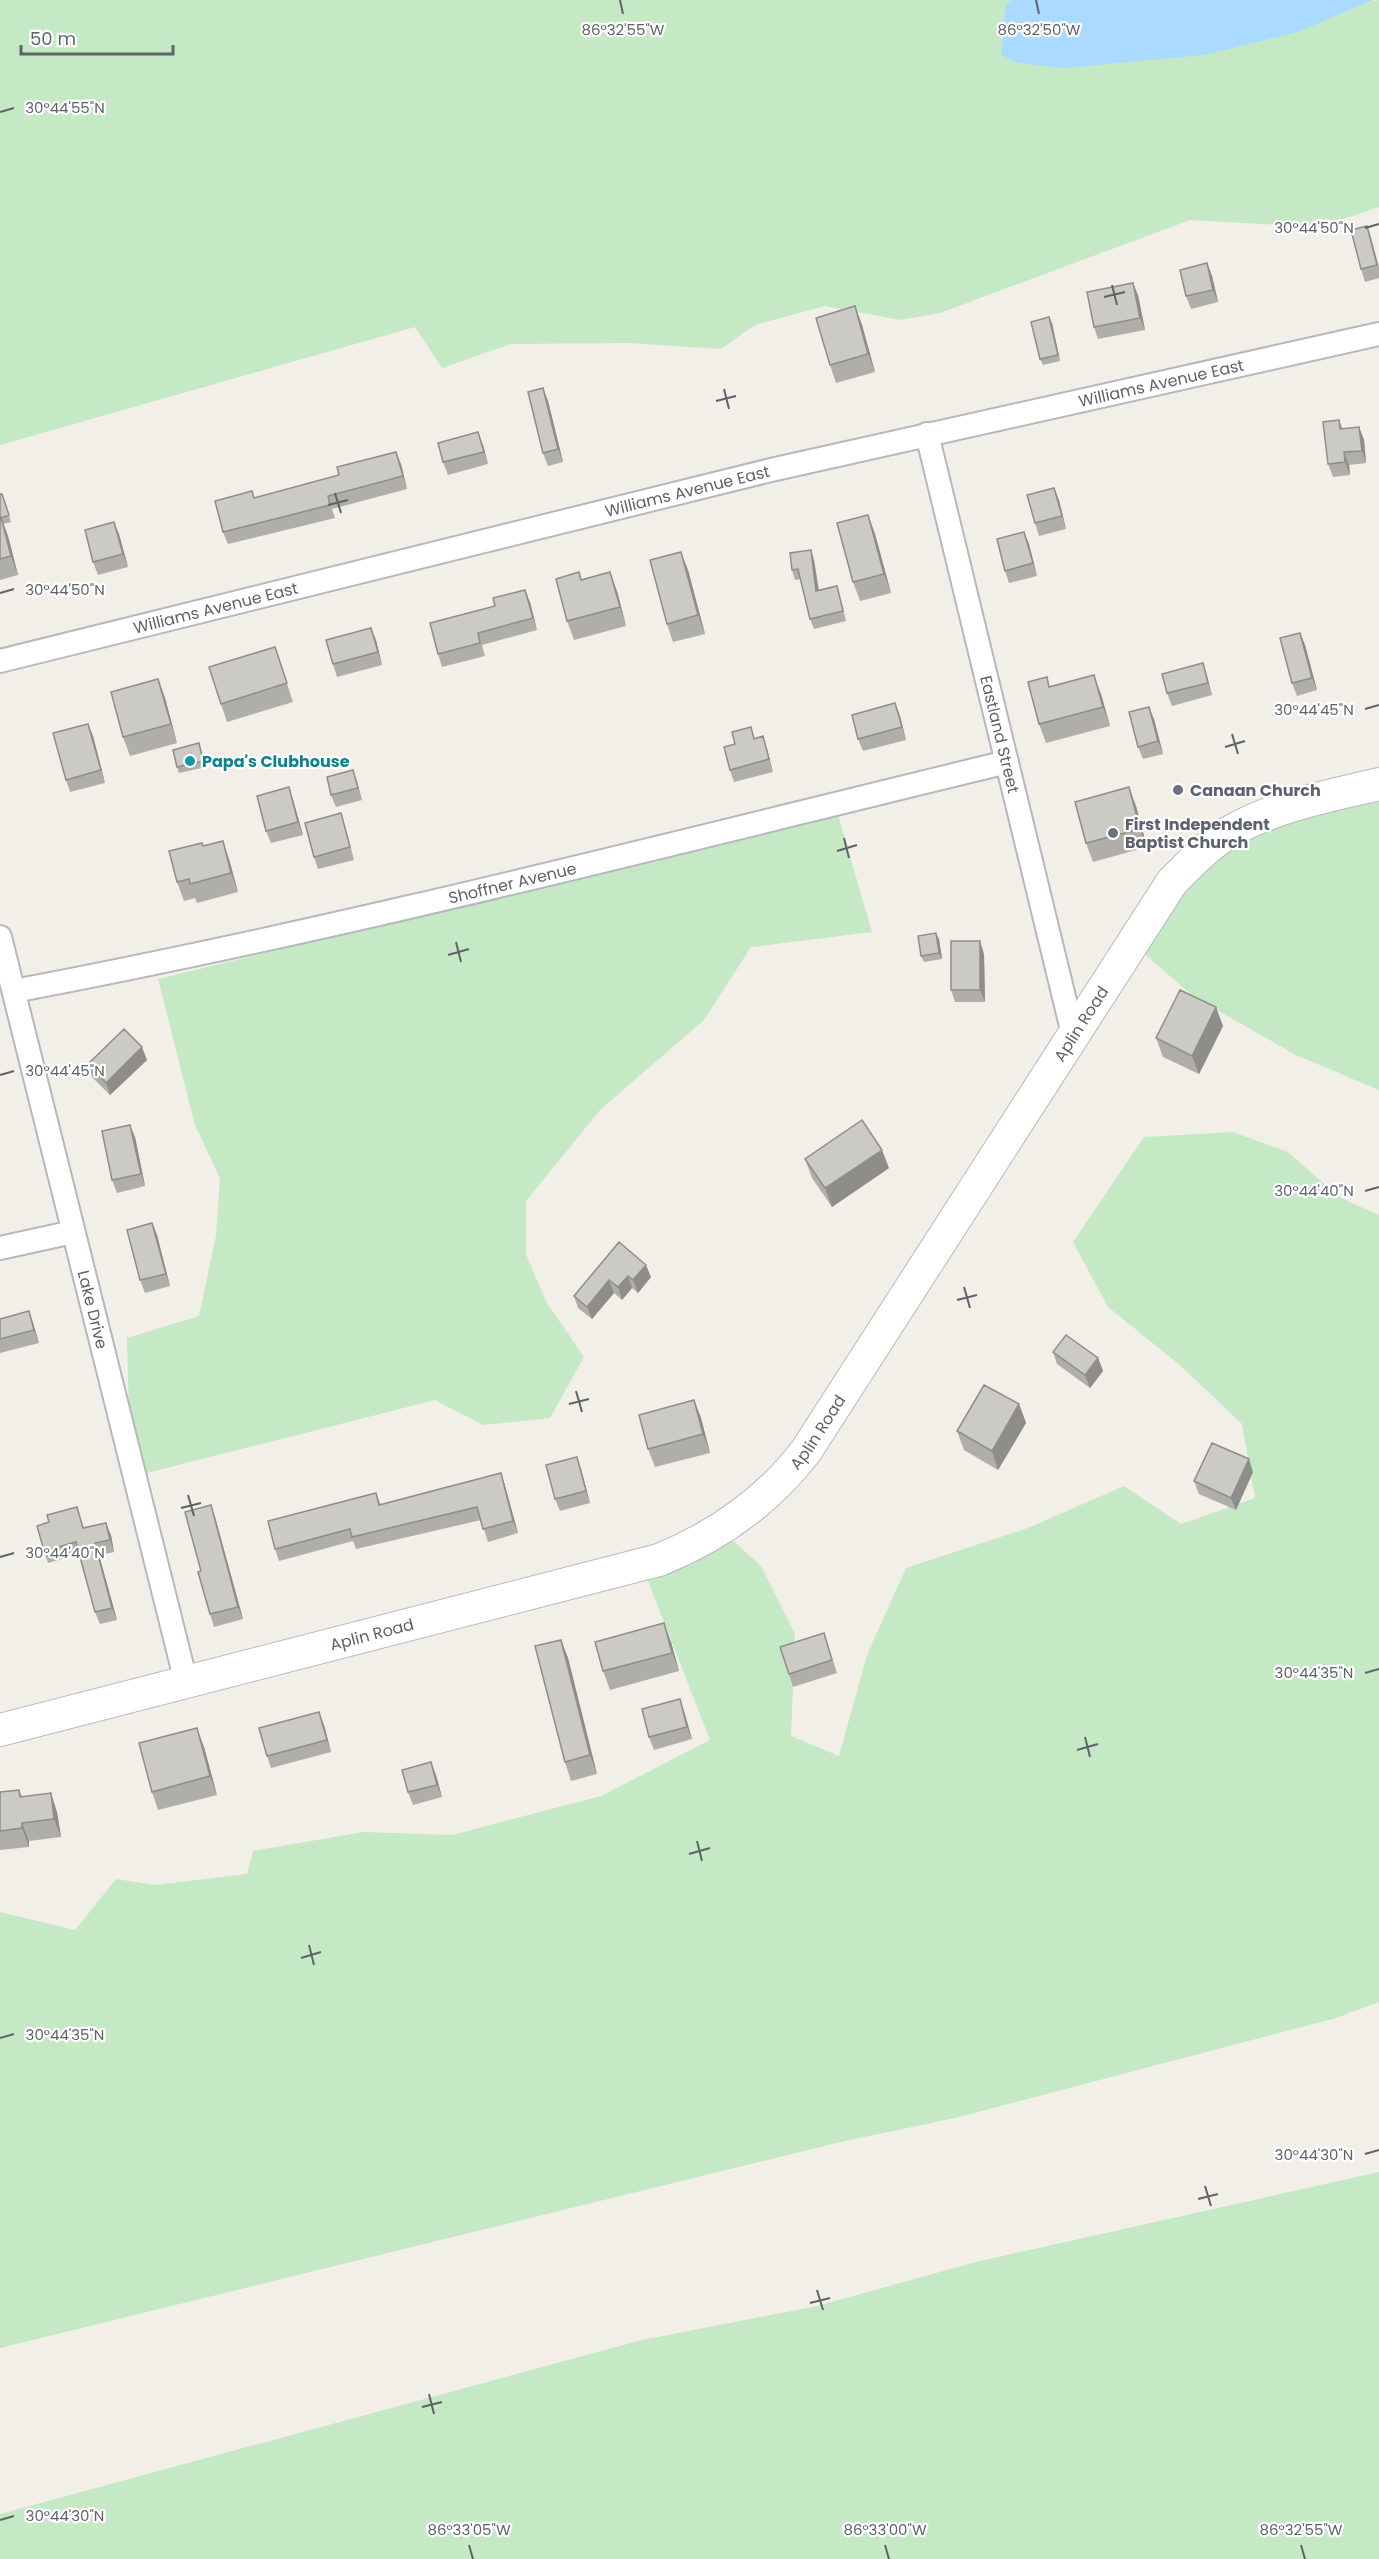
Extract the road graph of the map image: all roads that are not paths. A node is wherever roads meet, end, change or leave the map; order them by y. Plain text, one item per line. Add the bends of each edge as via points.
1 (1379, 334) edge
2 (927, 434) junction
3 (0, 661) edge
4 (1007, 762) junction
5 (1379, 784) edge
6 (0, 938) edge
7 (14, 991) junction
8 (1073, 1034) junction
9 (73, 1232) junction
10 (0, 1248) edge
11 (186, 1682) junction
12 (0, 1730) edge

1 - 2 street, Williams Avenue East
2 - 3 street, Williams Avenue East
2 - 4 street, Eastland Street
4 - 7 street, Shoffner Avenue via 315,928
4 - 8 street, Eastland Street
5 - 8 street, Aplin Road via 1264,816 1226,834 1198,855 1161,896
6 - 7 street, Lake Drive
7 - 9 street, Lake Drive
8 - 11 street, Aplin Road via 806,1451 779,1484 731,1524 694,1546 659,1560
9 - 10 street
9 - 11 street, Lake Drive
11 - 12 street, Aplin Road

